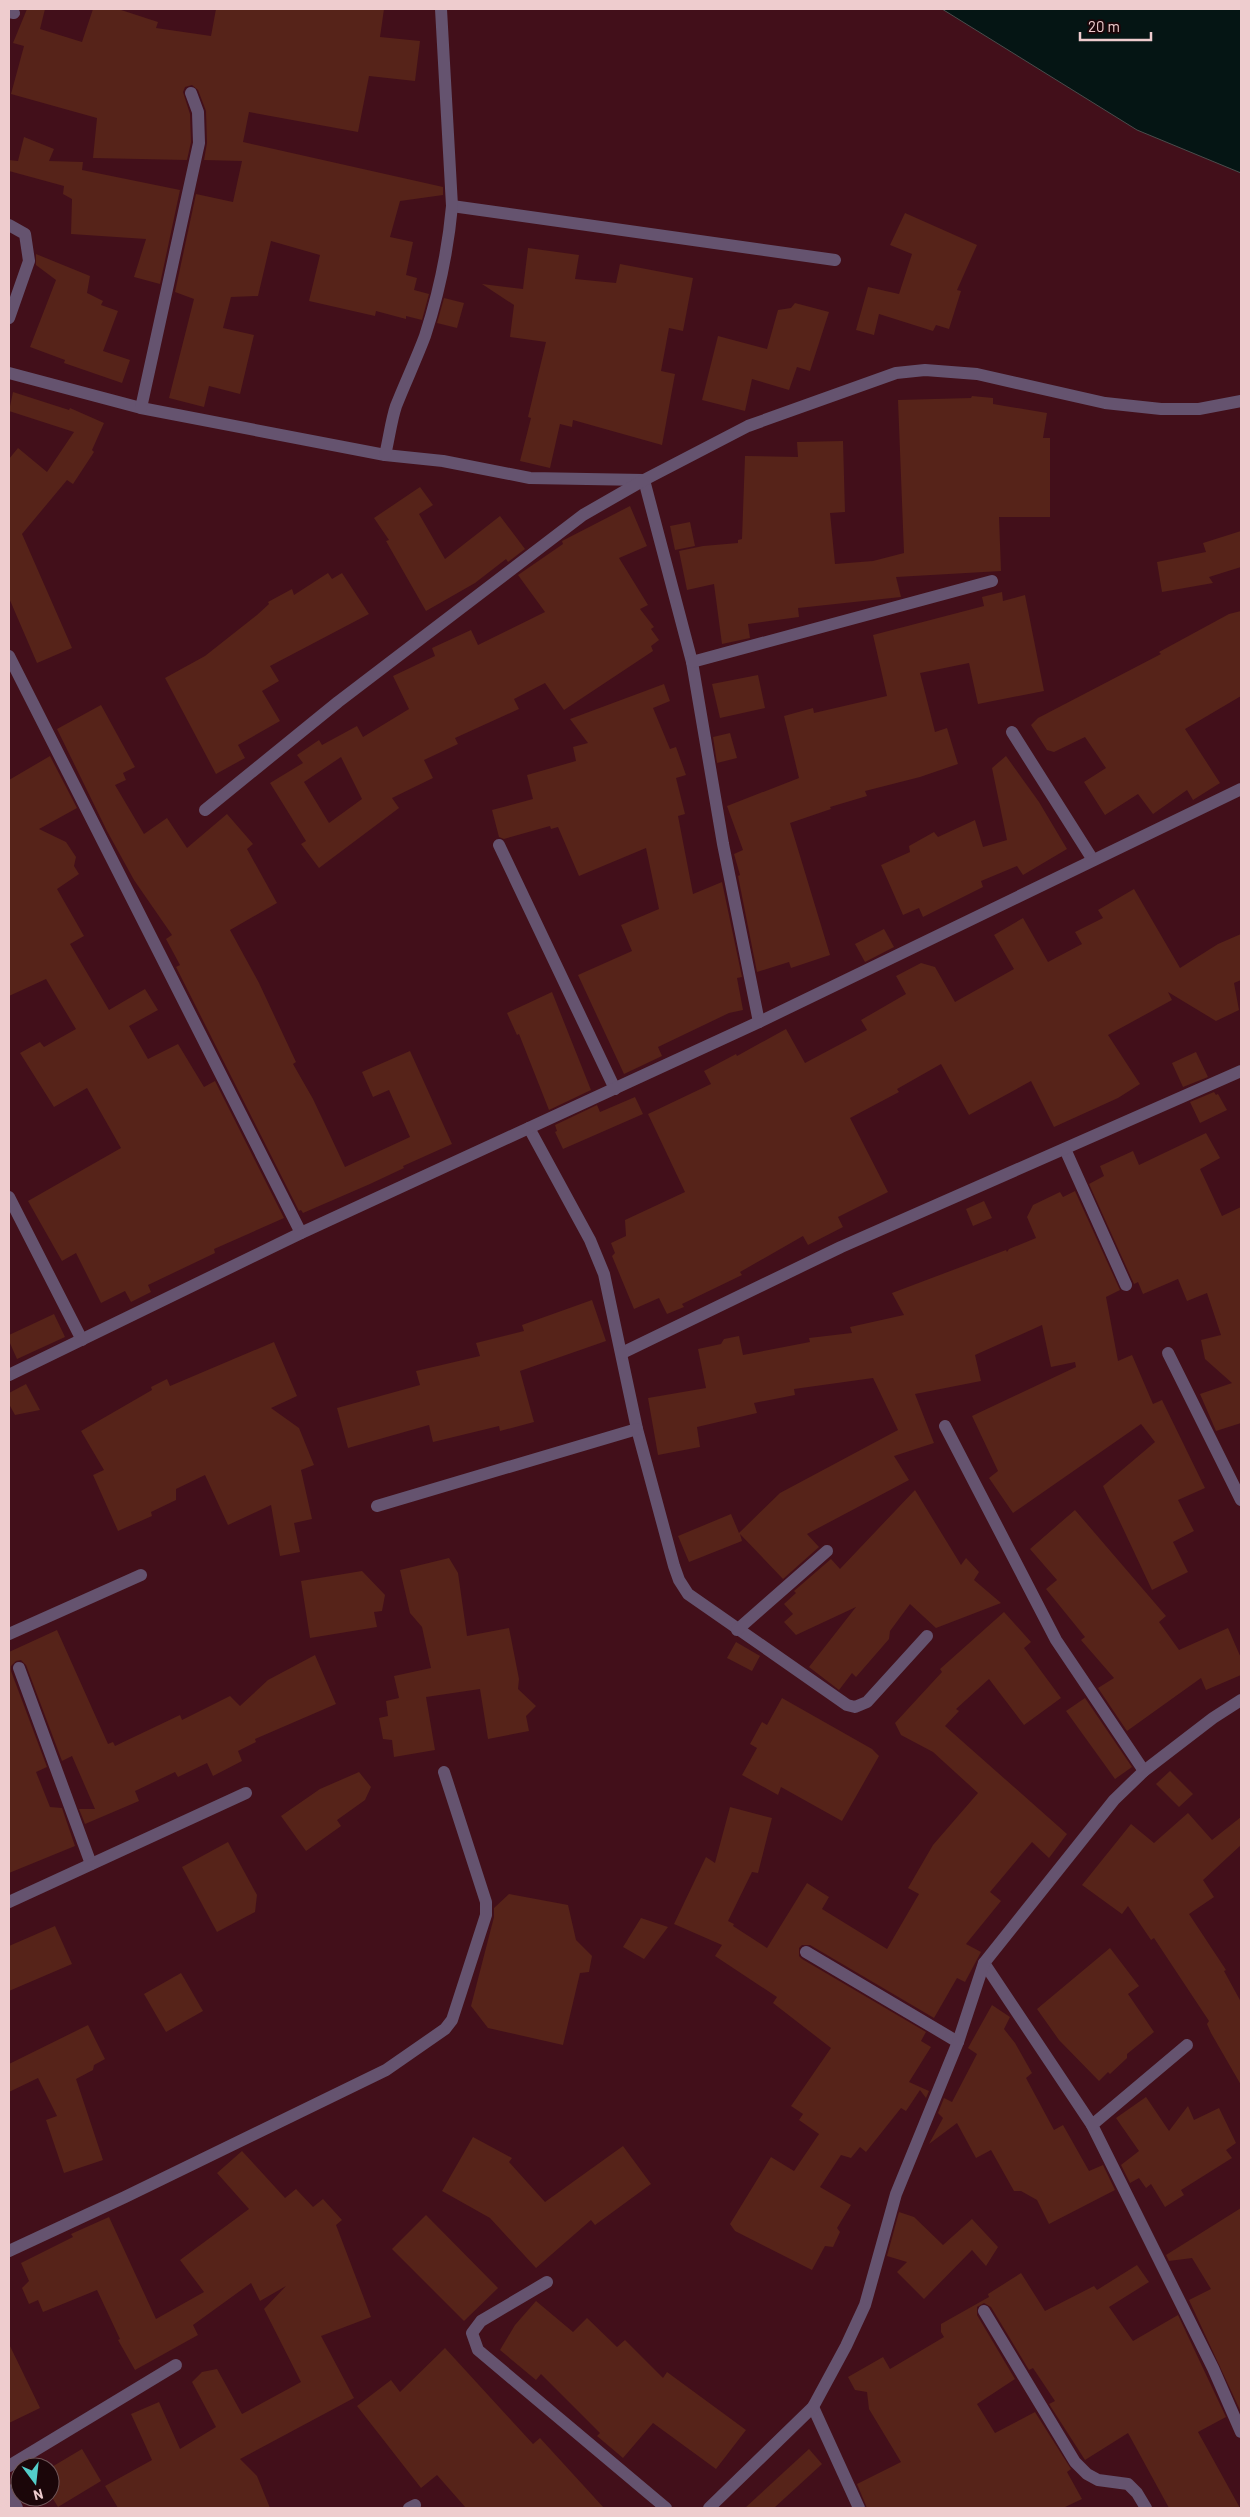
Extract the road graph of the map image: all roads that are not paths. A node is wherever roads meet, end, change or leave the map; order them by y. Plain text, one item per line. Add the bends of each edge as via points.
1 (441, 9) edge
2 (192, 93) dead end
3 (452, 206) junction
4 (9, 224) edge
5 (836, 260) dead end
6 (9, 318) edge
7 (9, 373) edge
8 (1241, 402) edge
9 (141, 408) junction
10 (385, 455) junction
11 (644, 480) junction
12 (992, 581) dead end
13 (9, 656) edge
14 (692, 662) junction
15 (1012, 732) dead end
16 (1241, 789) edge
17 (205, 810) dead end
18 (499, 845) dead end
19 (1093, 860) junction
20 (759, 1022) junction
21 (1241, 1070) edge
22 (615, 1088) junction
23 (529, 1128) junction
24 (1065, 1149) junction
25 (9, 1197) edge
26 (301, 1233) junction
27 (1126, 1285) dead end
28 (82, 1340) junction
29 (622, 1353) junction
30 (1168, 1353) dead end
31 (9, 1375) edge
32 (945, 1426) dead end
33 (637, 1429) junction
34 (1241, 1500) edge
35 (377, 1506) dead end
36 (827, 1551) dead end
37 (142, 1575) dead end
38 (736, 1630) junction
39 (9, 1634) edge
40 (927, 1636) dead end
41 (19, 1668) dead end
42 (1241, 1700) edge
43 (1144, 1771) junction
44 (444, 1772) dead end
45 (246, 1793) dead end
46 (91, 1864) junction
47 (9, 1902) edge
48 (806, 1952) dead end
49 (984, 1963) junction
50 (958, 2042) junction
51 (1187, 2045) dead end
52 (1092, 2125) junction
53 (9, 2251) edge
54 (547, 2282) dead end
55 (984, 2311) dead end
56 (176, 2365) dead end
57 (813, 2407) junction
58 (1241, 2432) edge
59 (9, 2466) edge
60 (9, 2490) edge
61 (17, 2508) edge
62 (666, 2508) edge
63 (710, 2508) edge
64 (859, 2508) edge
65 (1146, 2508) edge

1 - 3 street
2 - 9 street via 198,112 199,143
3 - 5 street
3 - 10 street via 450,237 441,281 413,370 396,408
4 - 6 street via 25,234 29,261
7 - 9 street
8 - 11 street via 1199,409 1161,409 1106,403 977,374 925,370 896,373 748,426
9 - 10 street
10 - 11 street via 442,461 530,478
11 - 14 street
11 - 17 street via 583,515 338,702
12 - 14 street
13 - 26 street
14 - 20 street via 723,844
15 - 19 street
16 - 19 street
18 - 22 street
19 - 20 street
20 - 22 street
21 - 24 street
22 - 23 street
23 - 26 street
23 - 29 street via 590,1240 604,1274
24 - 27 street
24 - 29 street via 841,1247
25 - 28 street
26 - 28 street
28 - 31 street
29 - 33 street
30 - 34 street
32 - 43 street via 1056,1640
33 - 35 street
33 - 38 street via 678,1580 688,1594
36 - 38 street
37 - 39 street
38 - 40 street via 855,1707 867,1702
41 - 46 street
42 - 43 street
43 - 49 street via 1114,1800
44 - 53 street via 486,1909 452,2020 445,2029 386,2070
45 - 46 street
46 - 47 street
48 - 50 street
49 - 50 street
49 - 52 street
50 - 57 street via 896,2194 866,2305
51 - 52 street
52 - 58 street via 1213,2368
54 - 62 street via 481,2321 472,2333 478,2350
55 - 65 street via 1075,2462 1098,2480 1128,2484
56 - 59 street
57 - 63 street
57 - 64 street
60 - 61 street

